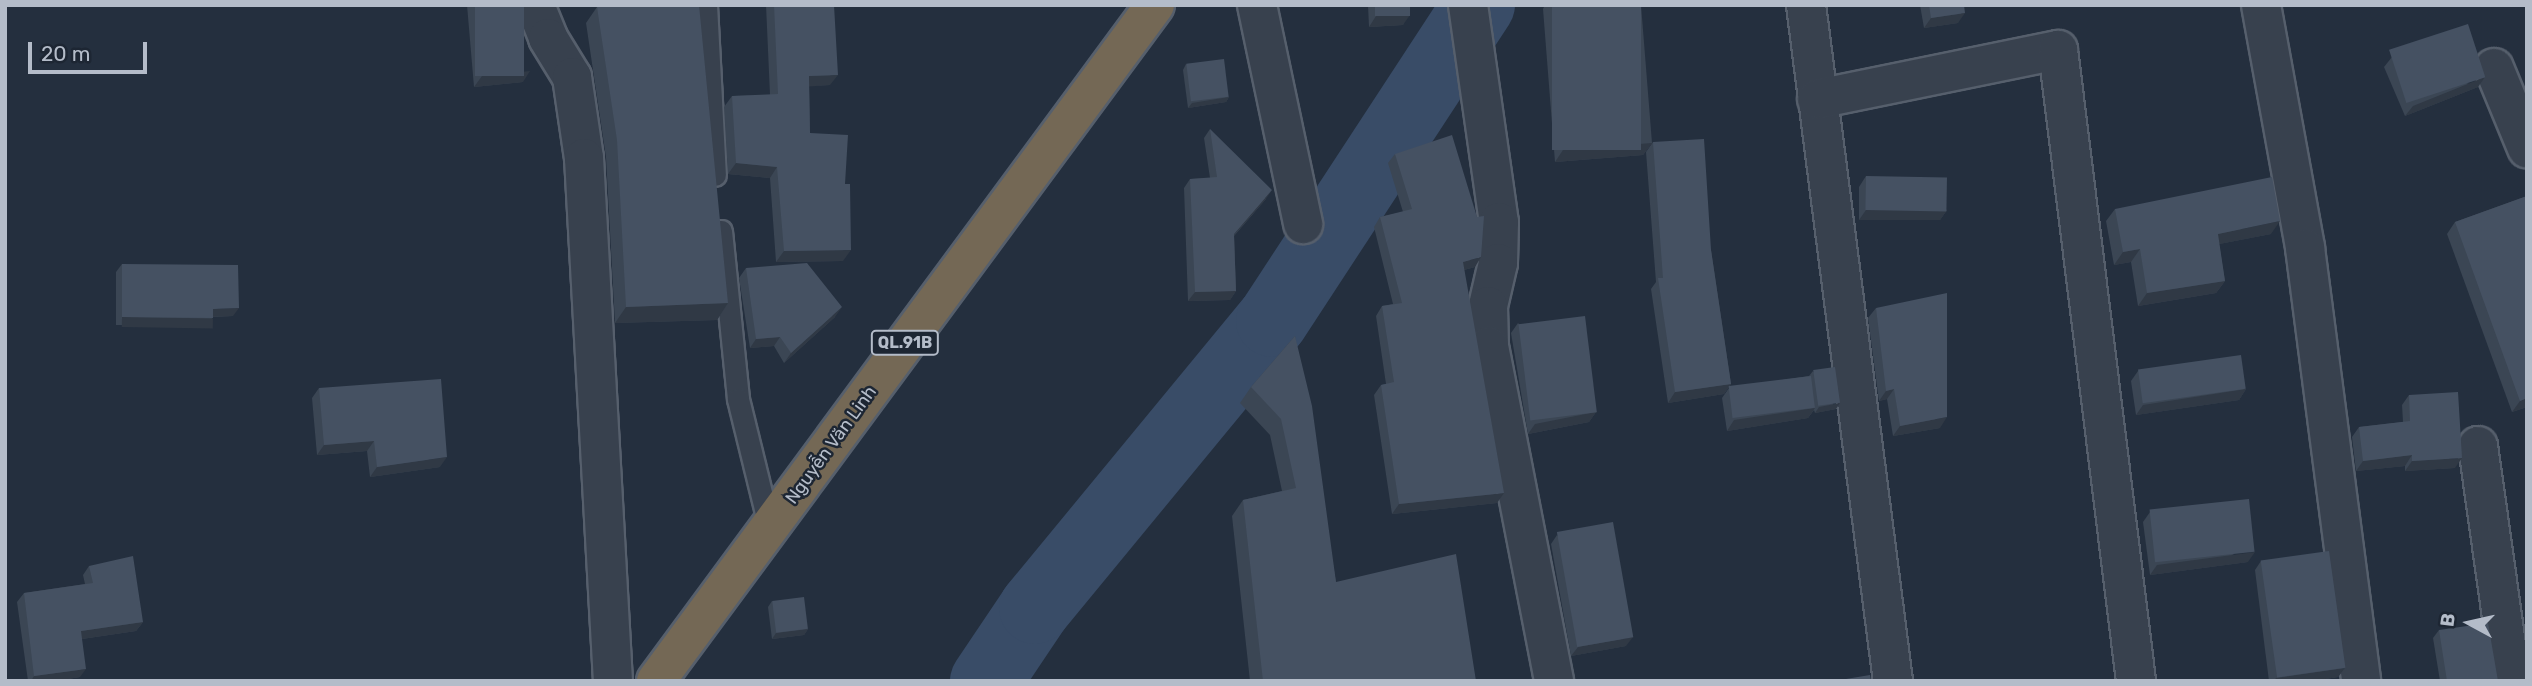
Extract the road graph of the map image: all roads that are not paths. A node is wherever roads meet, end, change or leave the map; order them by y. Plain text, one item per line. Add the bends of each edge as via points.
1 (535, 5) edge
2 (706, 5) edge
3 (1155, 5) edge
4 (1257, 5) edge
5 (1468, 5) edge
6 (1806, 5) edge
7 (2261, 5) edge
8 (2494, 68) dead end
9 (1817, 99) junction
10 (2527, 148) edge
11 (1303, 224) dead end
12 (2478, 446) dead end
13 (770, 529) junction
14 (613, 681) edge
15 (656, 681) edge
16 (1555, 681) edge
17 (1893, 681) edge
18 (2136, 681) edge
19 (2361, 681) edge
20 (2511, 681) edge

1 - 14 street via 548,38 572,77 584,158
2 - 13 lane via 718,198 738,399
3 - 13 highway, Nguyễn Văn Linh / QL.91B
4 - 11 street
5 - 16 street via 1499,222 1498,263 1488,306 1489,346
6 - 9 street
7 - 19 street via 2305,248
8 - 10 street
9 - 17 street
9 - 18 street via 2058,50
12 - 20 street
13 - 15 highway, Nguyễn Văn Linh / QL.91B

